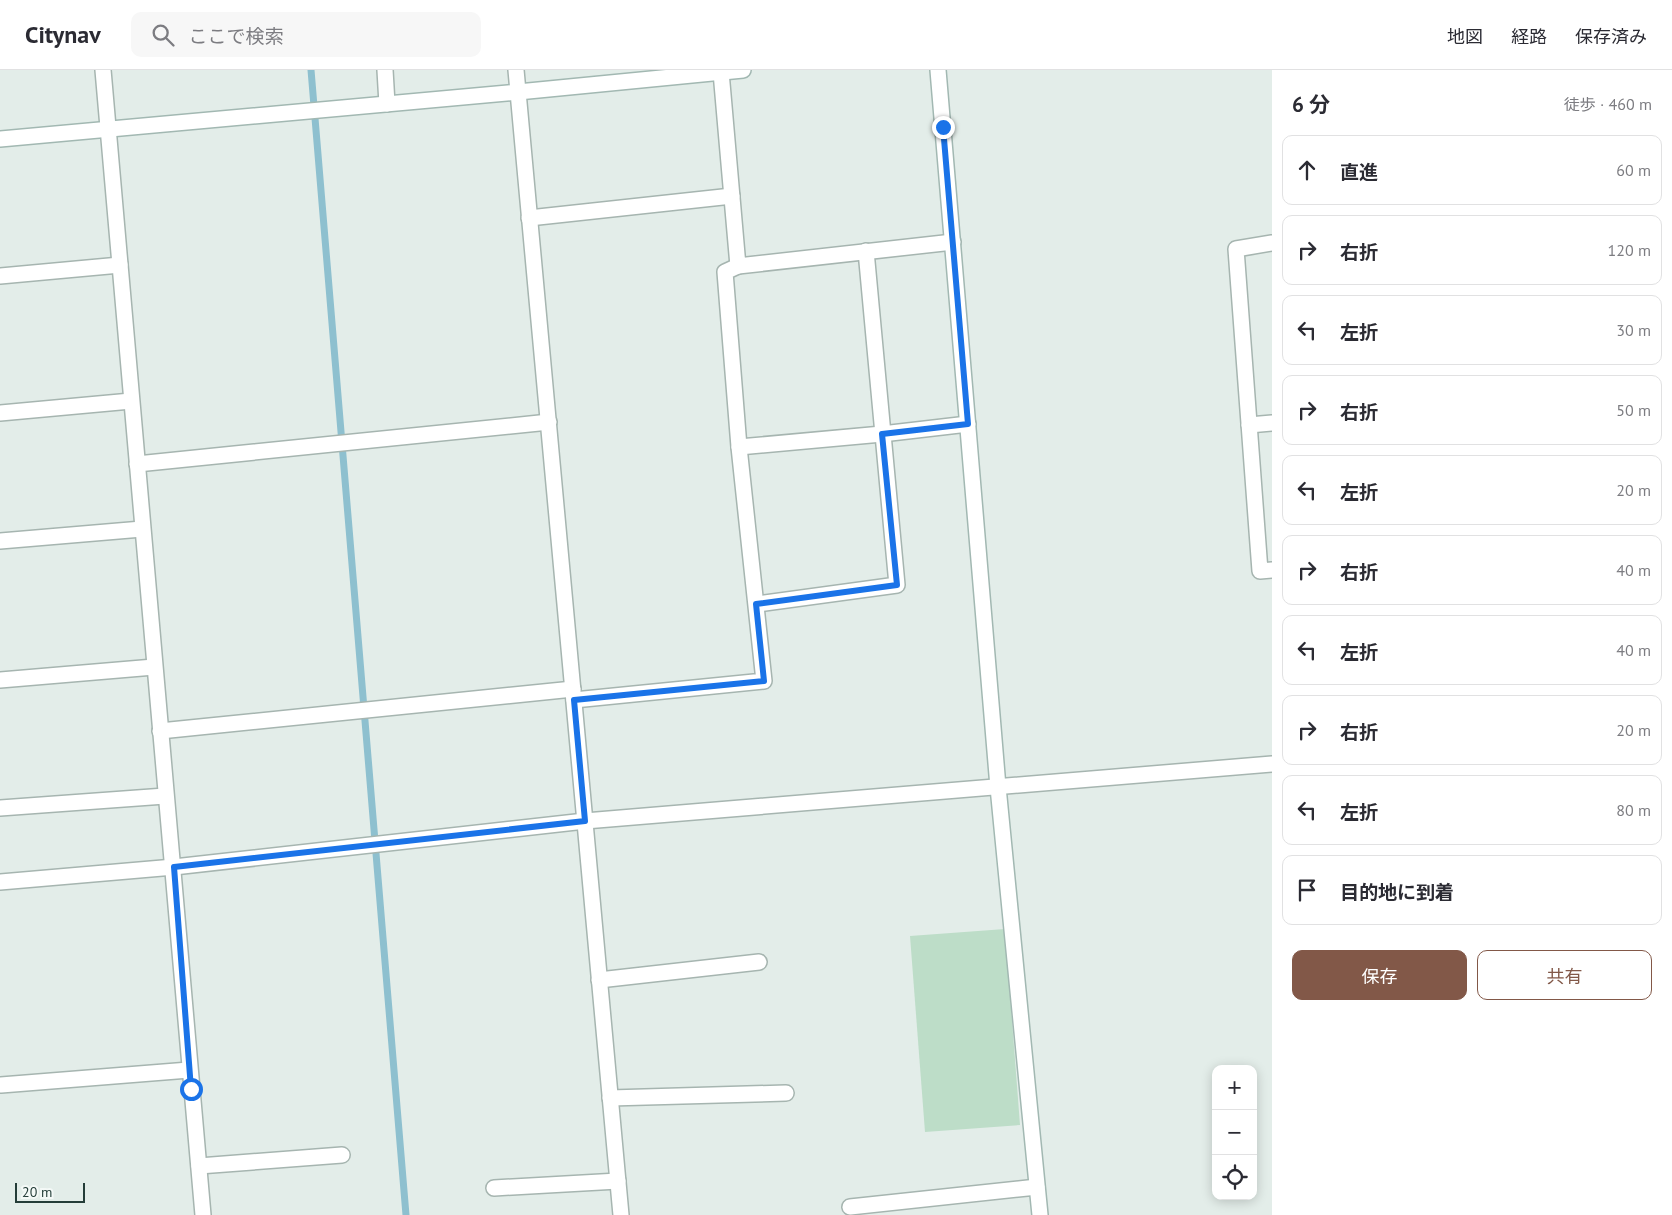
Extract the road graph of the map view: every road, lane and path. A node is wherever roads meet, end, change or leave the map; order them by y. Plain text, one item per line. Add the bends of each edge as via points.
1 (103, 70) edge
2 (384, 70) edge
3 (516, 70) edge
4 (743, 70) edge
5 (938, 70) edge
6 (720, 72) junction
7 (659, 74) edge
8 (518, 92) junction
9 (387, 104) junction
10 (108, 129) junction
11 (0, 138) edge
12 (732, 196) junction
13 (529, 218) junction
14 (953, 242) junction
15 (1272, 243) edge
16 (866, 251) junction
17 (120, 265) junction
18 (738, 266) junction
19 (0, 276) edge
20 (132, 401) junction
21 (0, 413) edge
22 (548, 422) junction
23 (1272, 423) edge
24 (968, 424) junction
25 (1249, 425) junction
26 (882, 434) junction
27 (740, 447) junction
28 (137, 464) junction
29 (142, 529) junction
30 (0, 541) edge
31 (1272, 570) edge
32 (756, 604) junction
33 (154, 667) junction
34 (0, 680) edge
35 (573, 695) junction
36 (160, 732) junction
37 (1272, 764) edge
38 (998, 787) junction
39 (165, 796) junction
40 (0, 808) edge
41 (585, 821) junction
42 (174, 867) junction
43 (0, 882) edge
44 (759, 962) dead end
45 (600, 980) junction
46 (189, 1070) junction
47 (1, 1084) edge
48 (786, 1093) dead end
49 (610, 1098) junction
50 (342, 1155) dead end
51 (198, 1166) junction
52 (618, 1182) junction
53 (1037, 1187) junction
54 (494, 1188) dead end
55 (850, 1207) dead end
56 (203, 1215) edge
57 (621, 1215) edge
58 (1040, 1215) edge

1 - 10 street
2 - 9 street
3 - 8 street
4 - 6 street
5 - 14 street
6 - 7 street
6 - 12 street
7 - 8 street
8 - 9 street
8 - 13 street
9 - 10 street
10 - 11 street
10 - 17 street
12 - 13 street
12 - 18 street
13 - 22 street
14 - 16 street
14 - 24 street
15 - 25 street via 1236,249
16 - 18 street
16 - 26 street
17 - 19 street
17 - 20 street
18 - 27 street via 726,272
20 - 21 street
20 - 28 street
22 - 28 street
22 - 35 street
23 - 25 street
24 - 26 street
24 - 38 street
25 - 31 street via 1260,571
26 - 27 street
26 - 32 street via 897,585
27 - 32 street
28 - 29 street
29 - 30 street
29 - 33 street
32 - 35 street via 764,681
33 - 34 street
33 - 36 street
35 - 36 street
35 - 41 street
36 - 39 street
37 - 38 street
38 - 41 street
38 - 53 street
39 - 40 street
39 - 42 street
41 - 42 street
41 - 45 street
42 - 43 street
42 - 46 street
44 - 45 street
45 - 49 street
46 - 47 street
46 - 51 street
48 - 49 street
49 - 52 street
50 - 51 street
51 - 56 street
52 - 54 street
52 - 57 street
53 - 55 street
53 - 58 street

